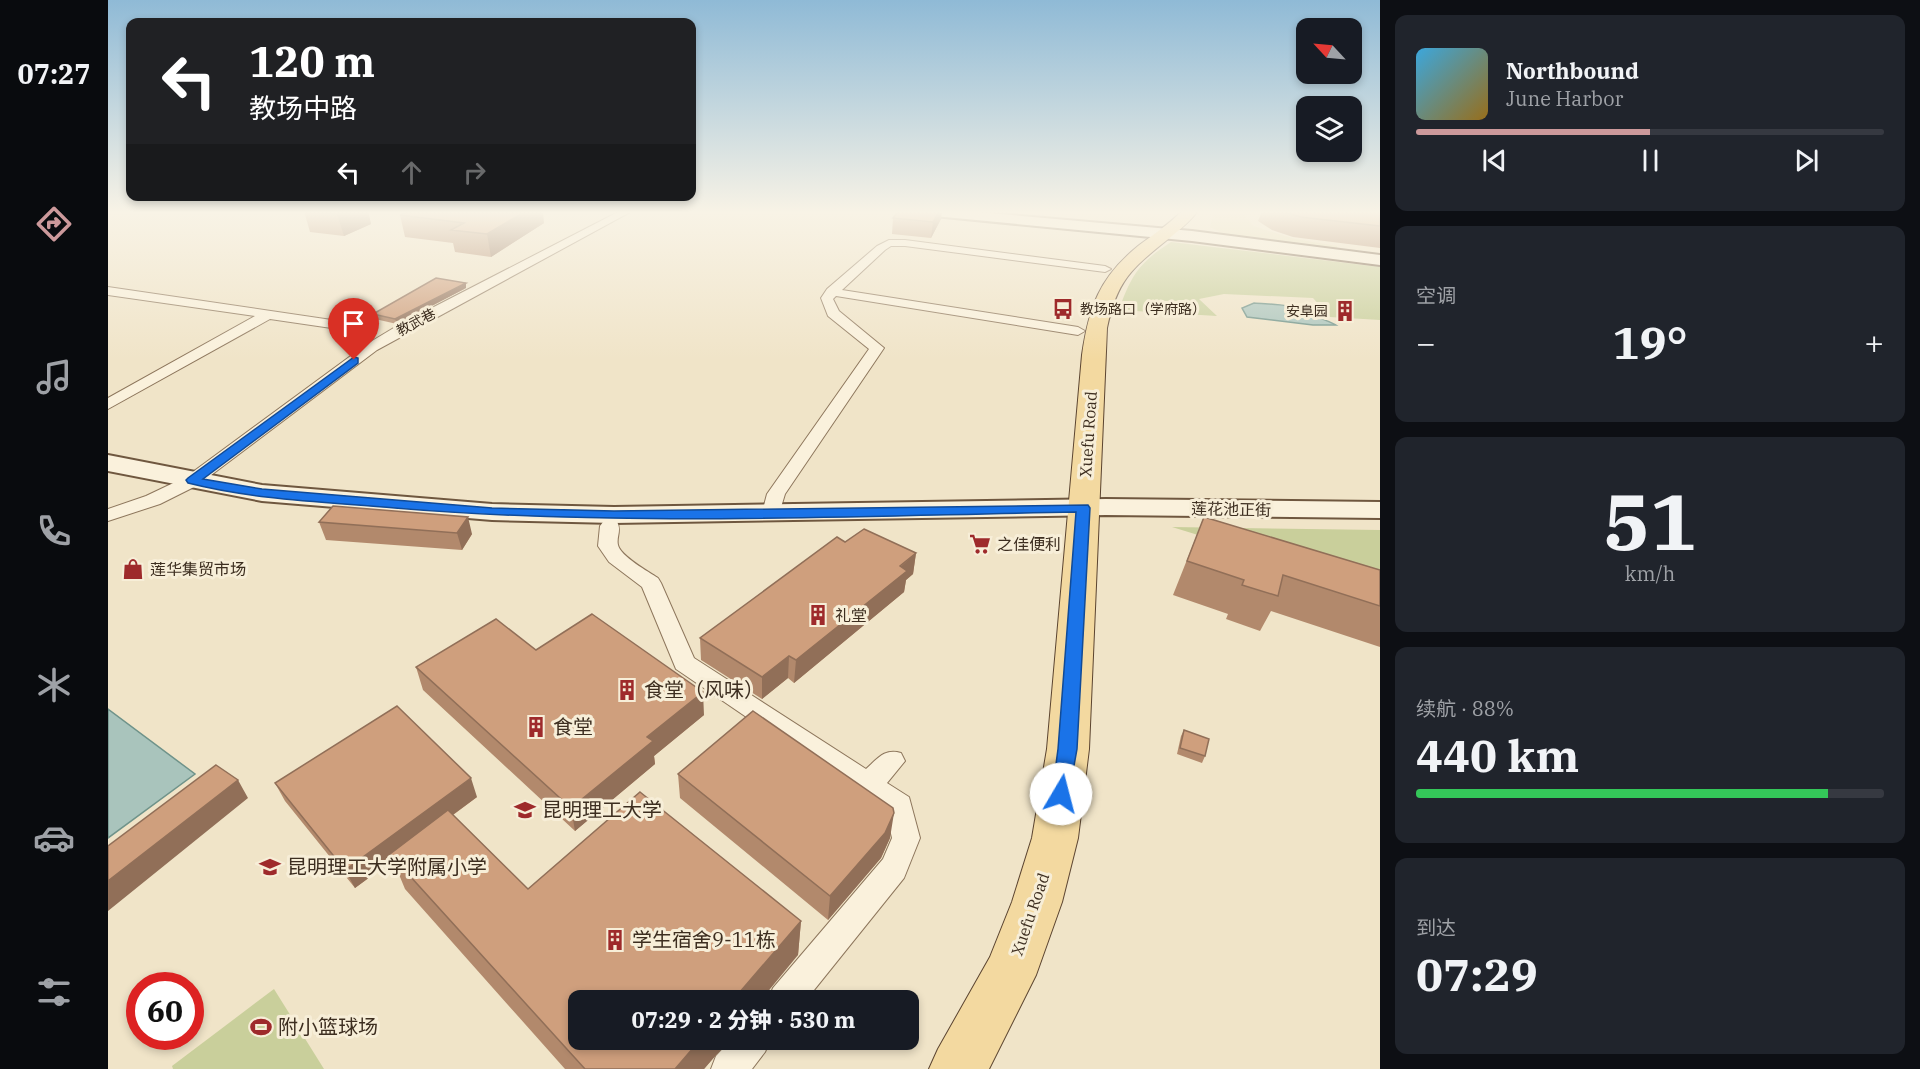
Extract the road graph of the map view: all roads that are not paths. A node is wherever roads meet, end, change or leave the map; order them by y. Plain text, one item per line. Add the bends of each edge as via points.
1 (532, 261) edge
2 (866, 261) edge
3 (1043, 261) edge
4 (1130, 261) edge
5 (1105, 269) dead end
6 (108, 291) edge
7 (831, 292) junction
8 (267, 315) junction
9 (352, 327) dead end
10 (1078, 331) dead end
11 (108, 405) edge
12 (108, 463) edge
13 (192, 480) junction
14 (1083, 508) junction
15 (1380, 510) edge
16 (771, 513) junction
17 (108, 515) edge
18 (610, 526) dead end
19 (892, 761) dead end
20 (869, 784) junction
21 (794, 990) edge
22 (745, 1050) edge
23 (729, 1069) edge
24 (958, 1069) edge

1 - 13 street, 教武巷 via 372,347
2 - 7 street
3 - 5 street
4 - 14 main road, Xuefu Road via 1119,272 1101,306 1095,332
6 - 8 street
7 - 10 street
7 - 16 street via 827,298 833,313 877,348 776,494
8 - 9 street
8 - 11 street
12 - 13 main road, 莲花池正街
13 - 16 main road, 莲花池正街 via 262,493 492,512
13 - 17 street, 教武巷 via 153,500
14 - 15 main road, 莲花池正街
14 - 16 main road, 莲花池正街
14 - 24 main road, Xuefu Road via 1068,749 1055,838 1037,902 1009,975
18 - 20 street via 608,546 616,558 651,584 684,663
19 - 20 street
20 - 21 street via 899,805 906,838 894,868
22 - 23 street

